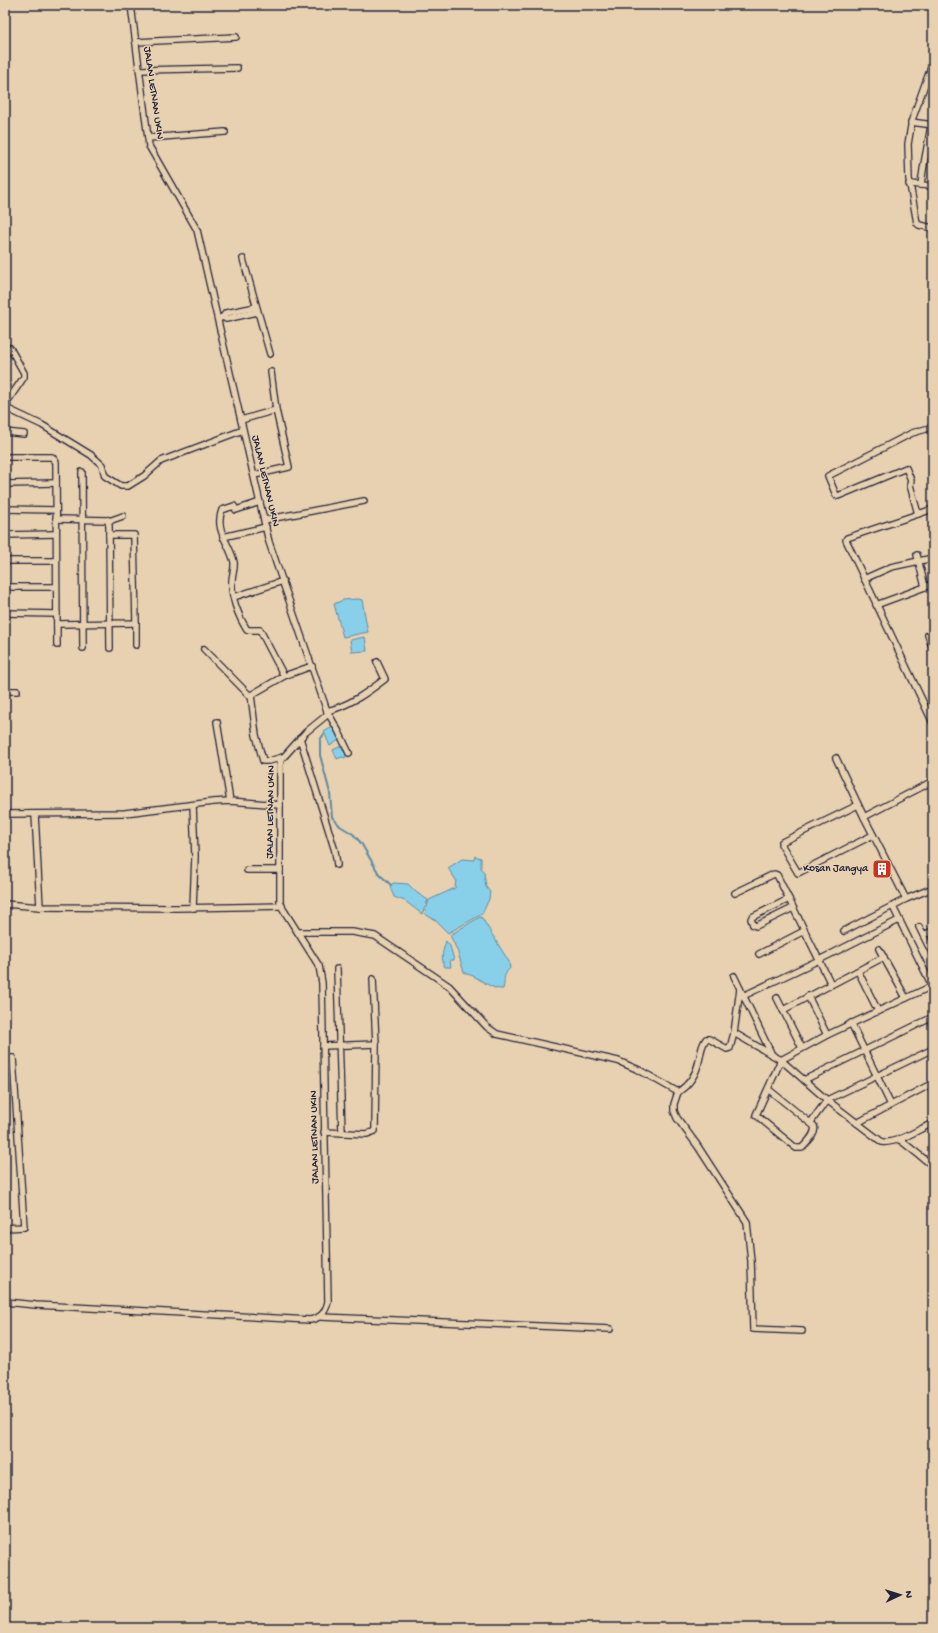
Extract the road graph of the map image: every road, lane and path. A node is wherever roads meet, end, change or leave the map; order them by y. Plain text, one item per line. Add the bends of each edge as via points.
1 (131, 5) edge
2 (236, 38) dead end
3 (136, 42) junction
4 (933, 62) edge
5 (237, 68) dead end
6 (140, 70) junction
7 (912, 122) junction
8 (932, 125) edge
9 (225, 132) dead end
10 (148, 138) junction
11 (909, 184) junction
12 (921, 185) junction
13 (933, 186) edge
14 (933, 228) edge
15 (243, 259) dead end
16 (256, 309) junction
17 (220, 318) junction
18 (10, 348) dead end
19 (270, 354) dead end
20 (271, 372) dead end
21 (276, 410) junction
22 (241, 420) junction
23 (933, 427) edge
24 (243, 430) junction
25 (5, 432) edge
26 (24, 434) dead end
27 (5, 457) edge
28 (82, 472) dead end
29 (254, 475) junction
30 (56, 483) junction
31 (5, 484) edge
32 (364, 501) dead end
33 (260, 502) junction
34 (5, 509) edge
35 (933, 509) edge
36 (56, 510) junction
37 (918, 514) junction
38 (123, 516) dead end
39 (56, 519) junction
40 (82, 519) junction
41 (108, 520) junction
42 (264, 520) junction
43 (266, 527) junction
44 (56, 534) junction
45 (5, 535) edge
46 (109, 535) junction
47 (223, 537) junction
48 (917, 555) dead end
49 (933, 558) edge
50 (5, 561) edge
51 (56, 561) junction
52 (918, 562) junction
53 (864, 579) junction
54 (283, 581) junction
55 (933, 584) edge
56 (5, 587) edge
57 (56, 587) junction
58 (925, 587) junction
59 (234, 597) junction
60 (876, 605) junction
61 (5, 614) edge
62 (57, 614) junction
63 (82, 623) junction
64 (109, 623) junction
65 (136, 623) junction
66 (57, 624) junction
67 (928, 635) dead end
68 (57, 645) dead end
69 (136, 645) dead end
70 (83, 648) dead end
71 (110, 648) dead end
72 (204, 649) dead end
73 (933, 650) edge
74 (377, 662) dead end
75 (312, 666) junction
76 (284, 676) junction
77 (5, 691) edge
78 (17, 691) dead end
79 (251, 697) junction
80 (327, 711) junction
81 (217, 722) dead end
82 (933, 723) edge
83 (300, 738) junction
84 (349, 753) dead end
85 (283, 757) junction
86 (836, 758) dead end
87 (932, 781) edge
88 (230, 801) junction
89 (193, 805) junction
90 (280, 805) junction
91 (858, 805) junction
92 (5, 814) edge
93 (35, 814) junction
94 (864, 818) junction
95 (873, 835) junction
96 (337, 865) dead end
97 (247, 870) dead end
98 (280, 870) junction
99 (933, 888) edge
100 (734, 893) dead end
101 (789, 899) junction
102 (906, 899) junction
103 (5, 904) edge
104 (282, 906) junction
105 (40, 907) junction
106 (193, 908) junction
107 (793, 908) junction
108 (894, 909) dead end
109 (899, 920) junction
110 (920, 926) dead end
111 (804, 931) junction
112 (844, 931) dead end
113 (933, 931) edge
114 (298, 932) junction
115 (923, 935) junction
116 (879, 948) dead end
117 (931, 951) dead end
118 (759, 954) dead end
119 (884, 958) junction
120 (819, 960) junction
121 (337, 969) dead end
122 (858, 971) junction
123 (734, 976) dead end
124 (373, 979) dead end
125 (831, 984) junction
126 (932, 987) edge
127 (740, 989) junction
128 (743, 996) junction
129 (808, 996) junction
130 (777, 998) dead end
131 (906, 998) junction
132 (783, 1010) junction
133 (878, 1011) junction
134 (933, 1016) edge
135 (851, 1023) junction
136 (734, 1033) junction
137 (827, 1035) junction
138 (376, 1044) junction
139 (323, 1046) junction
140 (339, 1046) junction
141 (802, 1048) junction
142 (933, 1049) edge
143 (864, 1050) junction
144 (771, 1054) junction
145 (5, 1058) edge
146 (781, 1060) junction
147 (876, 1076) junction
148 (804, 1080) junction
149 (933, 1083) edge
150 (768, 1089) junction
151 (678, 1092) junction
152 (827, 1100) junction
153 (891, 1105) junction
154 (811, 1122) junction
155 (857, 1123) junction
156 (933, 1123) edge
157 (324, 1132) junction
158 (342, 1133) junction
159 (898, 1139) junction
160 (928, 1162) dead end
161 (5, 1228) edge
162 (5, 1302) edge
163 (321, 1316) junction
164 (610, 1329) dead end
165 (802, 1331) dead end

1 - 3 street, JALAN LETNAN UKIN
2 - 3 street
3 - 6 street, JALAN LETNAN UKIN
4 - 7 street
5 - 6 street
6 - 10 street, JALAN LETNAN UKIN
7 - 8 street
7 - 11 street via 908,144
8 - 12 street
9 - 10 street
10 - 17 street, JALAN LETNAN UKIN via 151,149 197,230
11 - 12 street
11 - 14 street via 917,223
12 - 13 street
15 - 16 street
16 - 17 street via 226,313
16 - 19 street
17 - 22 street, JALAN LETNAN UKIN
18 - 24 street via 24,377 7,402 8,409 42,425 91,455 102,464 104,475 121,486 137,482 161,461
20 - 21 street
21 - 22 street
21 - 29 street via 289,467
22 - 24 street, JALAN LETNAN UKIN
23 - 37 street via 912,433 828,476 838,496 906,468
24 - 29 street, JALAN LETNAN UKIN
25 - 26 street
27 - 30 street via 52,458 56,462
28 - 40 street
29 - 33 street, JALAN LETNAN UKIN
30 - 31 street
30 - 36 street
32 - 42 street
33 - 42 street, JALAN LETNAN UKIN
33 - 47 street via 236,510 234,506 222,510 220,529
34 - 36 street
35 - 37 street
36 - 39 street
37 - 53 street via 847,539
38 - 41 street
39 - 40 street
39 - 44 street
40 - 41 street
40 - 63 street
41 - 46 street
42 - 43 street, JALAN LETNAN UKIN
43 - 47 street
43 - 54 street, JALAN LETNAN UKIN
44 - 45 street
44 - 51 street
46 - 64 street
46 - 65 street via 134,535
47 - 59 street via 235,565 232,582
48 - 52 street
49 - 52 street
50 - 51 street
51 - 57 street
52 - 53 street via 891,567
52 - 58 street
53 - 60 street
54 - 59 street
54 - 75 street, JALAN LETNAN UKIN
55 - 58 street
56 - 57 street
57 - 62 street
58 - 60 street
59 - 76 street via 242,622 249,631 260,630
60 - 82 street
61 - 62 street
62 - 66 street
63 - 64 street
63 - 66 street
63 - 70 street
64 - 65 street
64 - 71 street
65 - 69 street
66 - 68 street
67 - 73 street
72 - 79 street
74 - 80 street via 385,679 348,703
75 - 76 street
75 - 80 street, JALAN LETNAN UKIN
76 - 79 street
77 - 78 street
79 - 85 street via 256,735 263,761
80 - 83 street, JALAN LETNAN UKIN via 327,715
80 - 84 street
81 - 88 street
83 - 85 street, JALAN LETNAN UKIN
83 - 96 street
85 - 90 street, JALAN LETNAN UKIN via 280,764
86 - 91 street
87 - 94 street
88 - 89 street
88 - 90 street
89 - 93 street via 125,813
89 - 106 street
90 - 98 street, JALAN LETNAN UKIN
91 - 94 street
91 - 95 street via 781,844 797,873
92 - 93 street
93 - 105 street
94 - 95 street
95 - 102 street
97 - 98 street
98 - 104 street, JALAN LETNAN UKIN
99 - 102 street
100 - 101 street via 776,874
101 - 107 street
101 - 107 street via 752,917 753,925 756,926
102 - 112 street
103 - 105 street
104 - 106 street
104 - 114 street, JALAN LETNAN UKIN
105 - 106 street
107 - 111 street
108 - 109 street
109 - 120 street
109 - 126 street
110 - 115 street
111 - 118 street
111 - 120 street
113 - 115 street
114 - 139 street, JALAN LETNAN UKIN via 320,969
114 - 151 street via 352,932 375,936 449,986 487,1027 497,1034 618,1061
115 - 117 street
116 - 119 street
119 - 122 street
119 - 131 street
120 - 125 street
120 - 128 street
121 - 140 street
122 - 125 street
122 - 133 street
123 - 127 street
124 - 138 street
125 - 129 street
126 - 131 street
127 - 128 street
127 - 136 street
128 - 144 street
129 - 132 street
129 - 137 street
130 - 132 street
131 - 133 street
132 - 141 street
133 - 135 street
134 - 143 street
135 - 137 street
135 - 143 street
136 - 144 street
136 - 151 street via 728,1049 706,1039 701,1047 696,1072
137 - 141 street
138 - 140 street
138 - 158 street via 376,1131 367,1134
139 - 140 street
139 - 157 street, JALAN LETNAN UKIN
140 - 158 street
141 - 146 street
142 - 147 street
143 - 147 street
143 - 148 street
144 - 146 street
145 - 161 street via 12,1058 24,1227
146 - 148 street
146 - 150 street
147 - 152 street
147 - 153 street
148 - 152 street
149 - 153 street
150 - 154 street
150 - 154 street via 756,1116 796,1148 802,1148 814,1133 815,1127
151 - 165 street via 674,1104 677,1118 747,1222 753,1329
152 - 154 street
152 - 155 street
153 - 155 street
155 - 159 street via 882,1142
156 - 159 street
157 - 158 street
157 - 163 street, JALAN LETNAN UKIN via 328,1302
159 - 160 street
162 - 163 street via 310,1320
163 - 164 street

